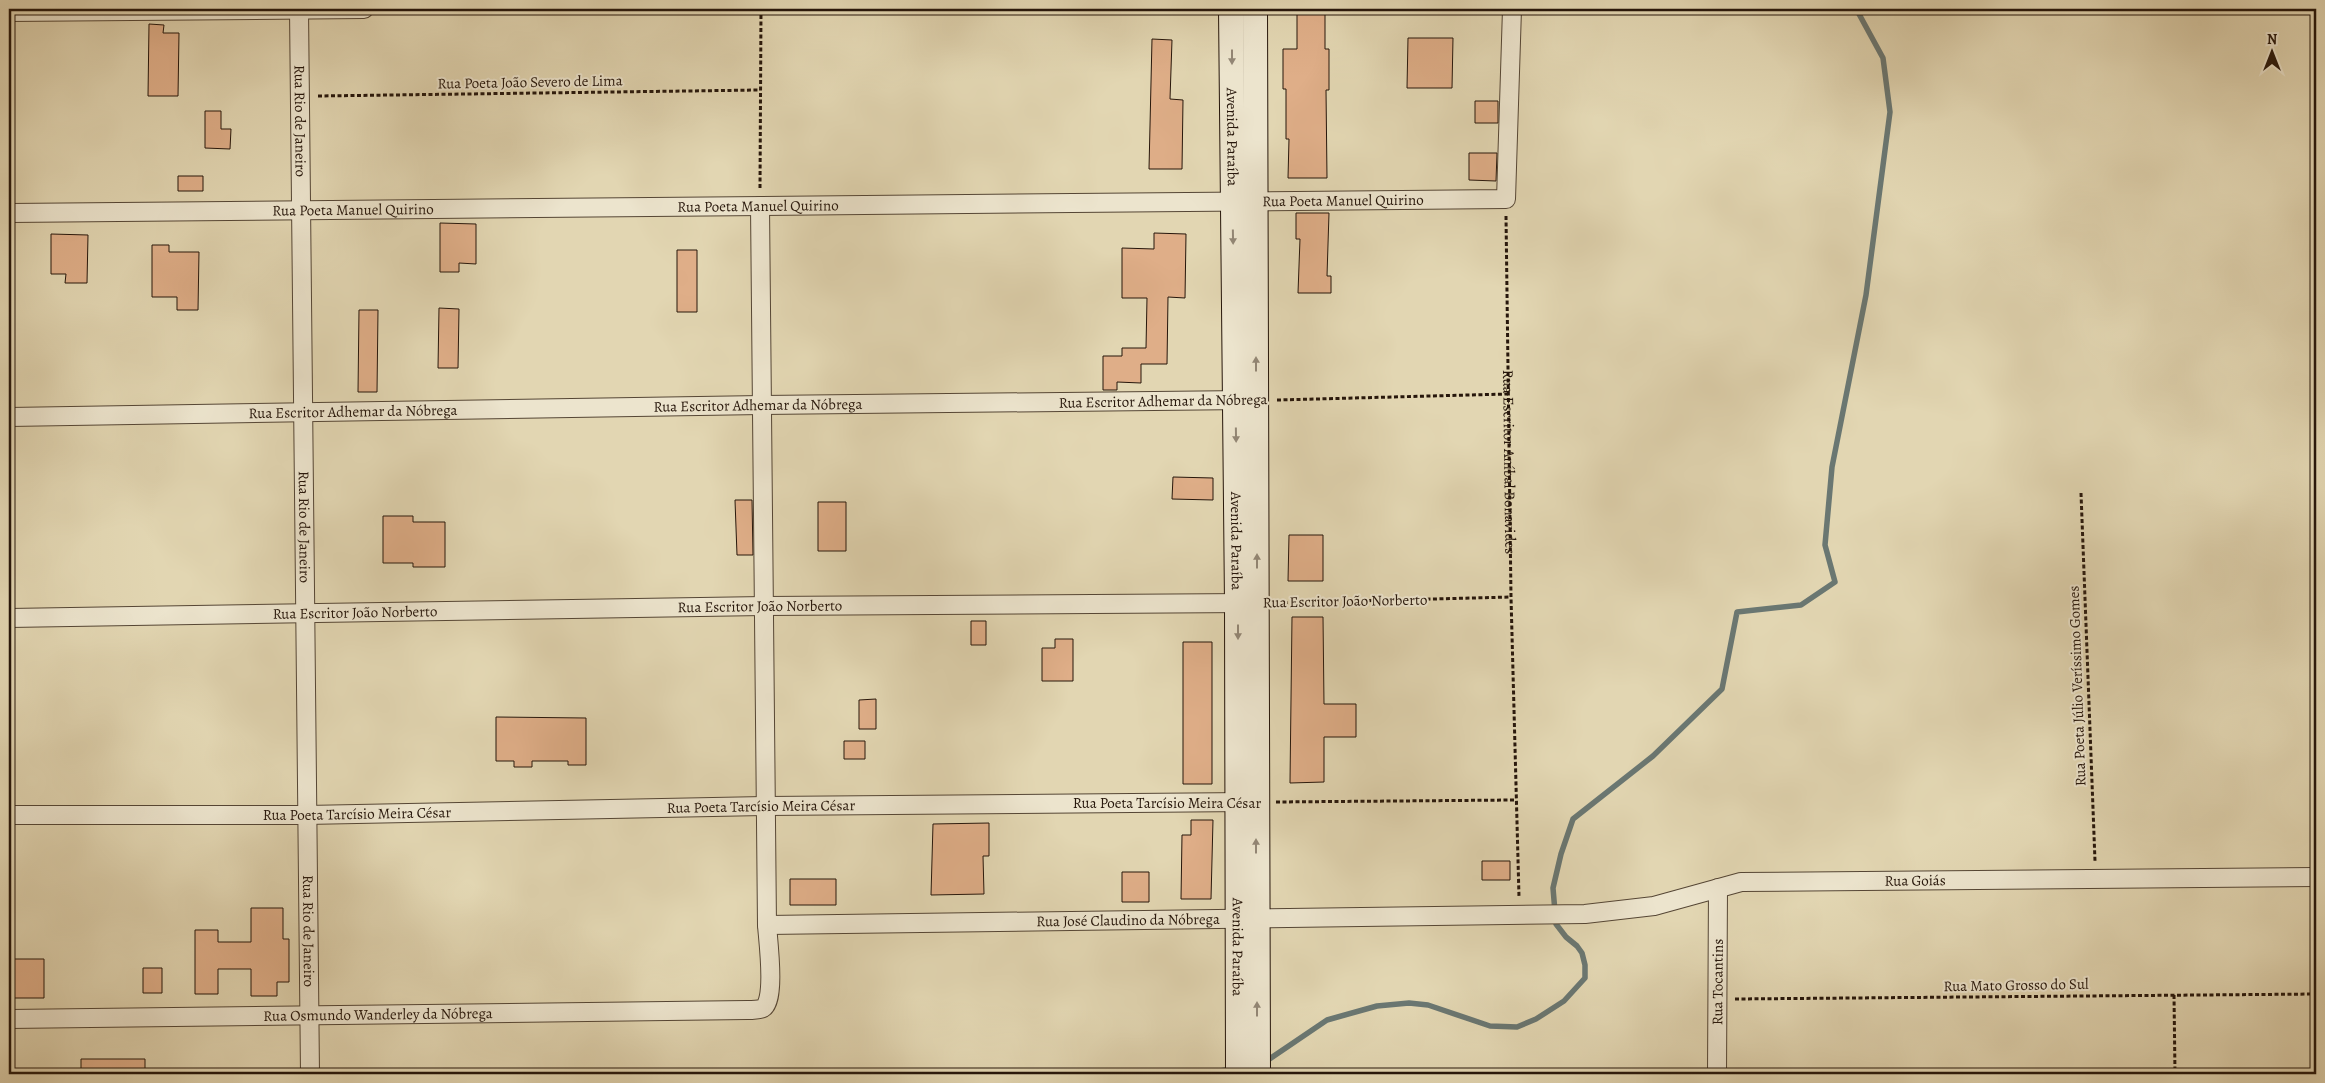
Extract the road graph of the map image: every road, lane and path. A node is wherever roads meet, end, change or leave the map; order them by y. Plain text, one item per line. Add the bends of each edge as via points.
1 (299, 9) edge
2 (364, 9) edge
3 (761, 9) edge
4 (1231, 9) edge
5 (1255, 9) edge
6 (1512, 9) edge
7 (9, 12) edge
8 (760, 90) junction
9 (300, 96) junction
10 (1506, 199) junction
11 (1244, 202) junction
12 (760, 206) junction
13 (301, 212) junction
14 (9, 213) edge
15 (1508, 394) junction
16 (1246, 400) junction
17 (762, 405) junction
18 (304, 413) junction
19 (9, 417) edge
20 (2081, 493) dead end
21 (1511, 597) junction
22 (1247, 603) junction
23 (764, 606) junction
24 (305, 614) junction
25 (9, 618) edge
26 (1515, 800) junction
27 (1247, 802) junction
28 (766, 806) junction
29 (9, 815) edge
30 (306, 816) junction
31 (2316, 877) edge
32 (2095, 879) junction
33 (1718, 888) junction
34 (1519, 915) junction
35 (1247, 917) junction
36 (767, 925) junction
37 (2316, 994) edge
38 (2174, 995) junction
39 (1717, 999) junction
40 (310, 1014) junction
41 (9, 1019) edge
42 (1248, 1067) edge
43 (310, 1074) edge
44 (1717, 1074) edge
45 (2175, 1074) edge

1 - 2 street
1 - 7 street
1 - 9 street, Rua Rio de Janeiro
3 - 8 path
4 -> 11 street, Avenida Paraíba
5 - 11 street, Avenida Paraíba
6 - 10 street
8 - 9 path, Rua Poeta João Severo de Lima
8 - 12 path
9 - 13 street, Rua Rio de Janeiro
10 - 11 street, Rua Poeta Manuel Quirino
10 - 15 path, Rua Escritor Aníbal Bonavides
11 - 12 street, Rua Poeta Manuel Quirino
11 - 16 street, Avenida Paraíba
12 - 13 street, Rua Poeta Manuel Quirino
12 - 17 street
13 - 14 street, Rua Poeta Manuel Quirino
13 - 18 street, Rua Rio de Janeiro
15 - 16 path, Rua Escritor Adhemar da Nóbrega
15 - 21 path, Rua Escritor Aníbal Bonavides
16 - 17 street, Rua Escritor Adhemar da Nóbrega
16 - 22 street, Avenida Paraíba
17 - 18 street, Rua Escritor Adhemar da Nóbrega
17 - 23 street
18 - 19 street, Rua Escritor Adhemar da Nóbrega
18 - 24 street, Rua Rio de Janeiro
20 - 32 path, Rua Poeta Júlio Veríssimo Gomes
21 - 22 path, Rua Escritor João Norberto
21 - 26 path, Rua Escritor Aníbal Bonavides
22 - 23 street, Rua Escritor João Norberto
22 - 27 street, Avenida Paraíba
23 - 24 street, Rua Escritor João Norberto
23 - 28 street
24 - 25 street, Rua Escritor João Norberto
24 - 30 street, Rua Rio de Janeiro
26 - 27 path, Rua Poeta Tarcísio Meira César
26 - 34 path, Rua Escritor Aníbal Bonavides
27 - 28 street, Rua Poeta Tarcísio Meira César
27 - 35 street, Avenida Paraíba
28 - 30 street, Rua Poeta Tarcísio Meira César
28 - 36 street
29 - 30 street, Rua Poeta Tarcísio Meira César
30 - 40 street, Rua Rio de Janeiro
31 - 32 street, Rua Goiás
32 - 33 street, Rua Goiás via 1741,882
33 - 34 street, Rua Goiás via 1690,898 1617,912
33 - 39 street, Rua Tocantins
34 - 35 street, Rua José Claudino da Nóbrega
35 - 36 street, Rua José Claudino da Nóbrega
35 - 42 street, Avenida Paraíba
36 - 40 street, Rua Osmundo Wanderley da Nóbrega via 770,998 763,1008
37 - 38 path, Rua Mato Grosso do Sul
38 - 39 path, Rua Mato Grosso do Sul
38 - 45 path
39 - 44 street, Rua Tocantins
40 - 41 street, Rua Osmundo Wanderley da Nóbrega
40 - 43 street, Rua Rio de Janeiro

